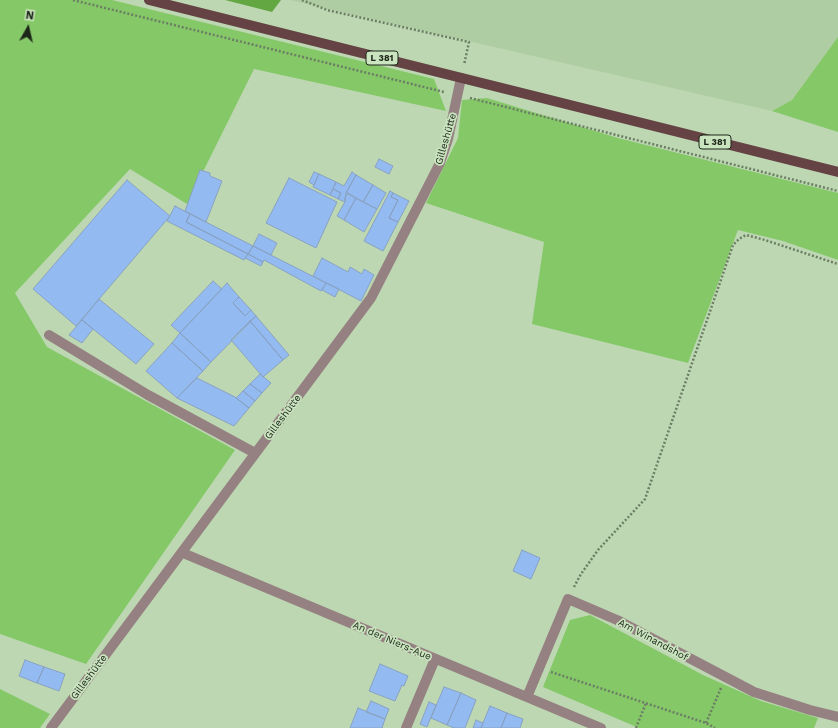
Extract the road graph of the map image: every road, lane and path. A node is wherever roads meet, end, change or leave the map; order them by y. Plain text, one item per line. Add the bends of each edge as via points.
1 (149, 0) edge
2 (302, 0) edge
3 (461, 78) junction
4 (838, 172) edge
5 (838, 264) edge
6 (49, 335) dead end
7 (255, 453) junction
8 (183, 553) junction
9 (568, 599) junction
10 (435, 659) junction
11 (539, 668) junction
12 (726, 678) junction
13 (527, 697) junction
14 (646, 703) junction
15 (838, 717) edge
16 (706, 723) junction
17 (598, 727) edge
18 (51, 728) edge
19 (406, 728) edge
20 (636, 728) edge
21 (715, 728) edge

1 - 3 main road, L 381
2 - 3 path via 327,10 469,42
3 - 4 main road, L 381
3 - 7 street, Gilleshütte via 448,139 440,163 377,287 364,309
5 - 9 path via 765,240 746,236 739,239 729,254 645,499 598,550
6 - 7 street via 148,395
7 - 8 street, Gilleshütte
8 - 10 street, An der Niers-Aue
8 - 18 street, Gilleshütte
9 - 11 street
9 - 12 street, Am Winandshof via 617,620
10 - 13 street, An der Niers-Aue
10 - 19 street
11 - 13 street
11 - 14 path
12 - 15 street, Am Winandshof via 782,702
12 - 16 path
13 - 17 street, An der Niers-Aue
14 - 16 path
14 - 20 path
16 - 21 path

